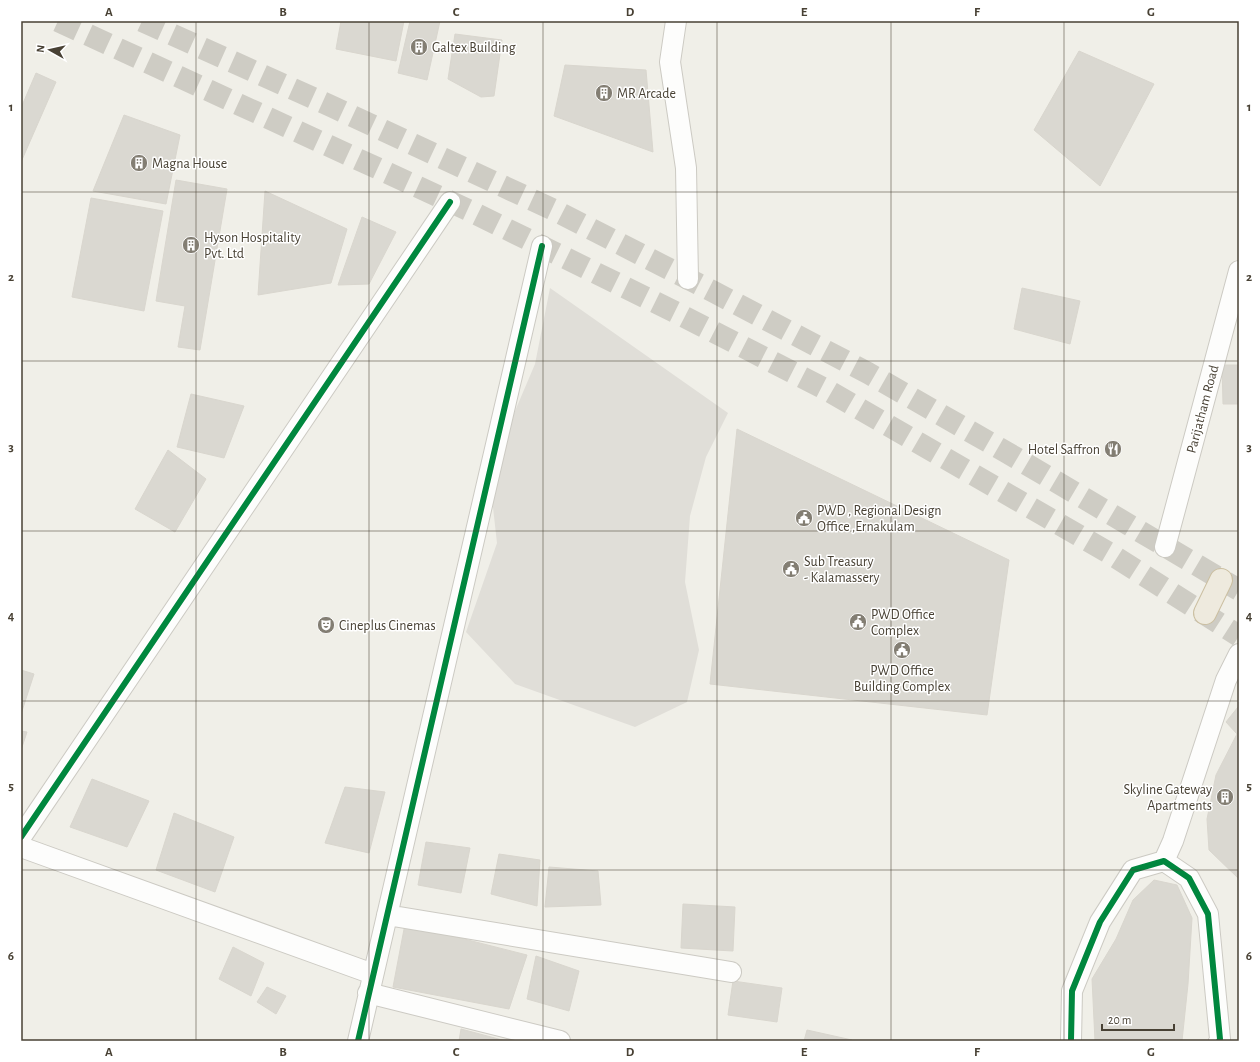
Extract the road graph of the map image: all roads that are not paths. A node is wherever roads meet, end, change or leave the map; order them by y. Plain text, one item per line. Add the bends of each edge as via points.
1 (676, 21) edge
2 (450, 202) dead end
3 (542, 246) dead end
4 (1239, 271) edge
5 (688, 279) dead end
6 (1165, 547) dead end
7 (1221, 580) dead end
8 (1205, 613) dead end
9 (1239, 654) edge
10 (21, 837) edge
11 (21, 847) edge
12 (1164, 861) junction
13 (387, 915) junction
14 (731, 972) dead end
15 (371, 983) junction
16 (358, 1041) edge
17 (560, 1041) edge
18 (1071, 1041) edge
19 (1219, 1041) edge

1 - 5 street via 670,62 686,168
2 - 10 street
3 - 13 street
4 - 6 street, Parijatham Road
7 - 8 highway
9 - 12 street via 1226,680 1173,841
11 - 15 street
12 - 18 street via 1132,870 1100,922 1072,991
12 - 19 street via 1189,878 1208,914
13 - 14 street
13 - 15 street
15 - 16 street
15 - 17 street

